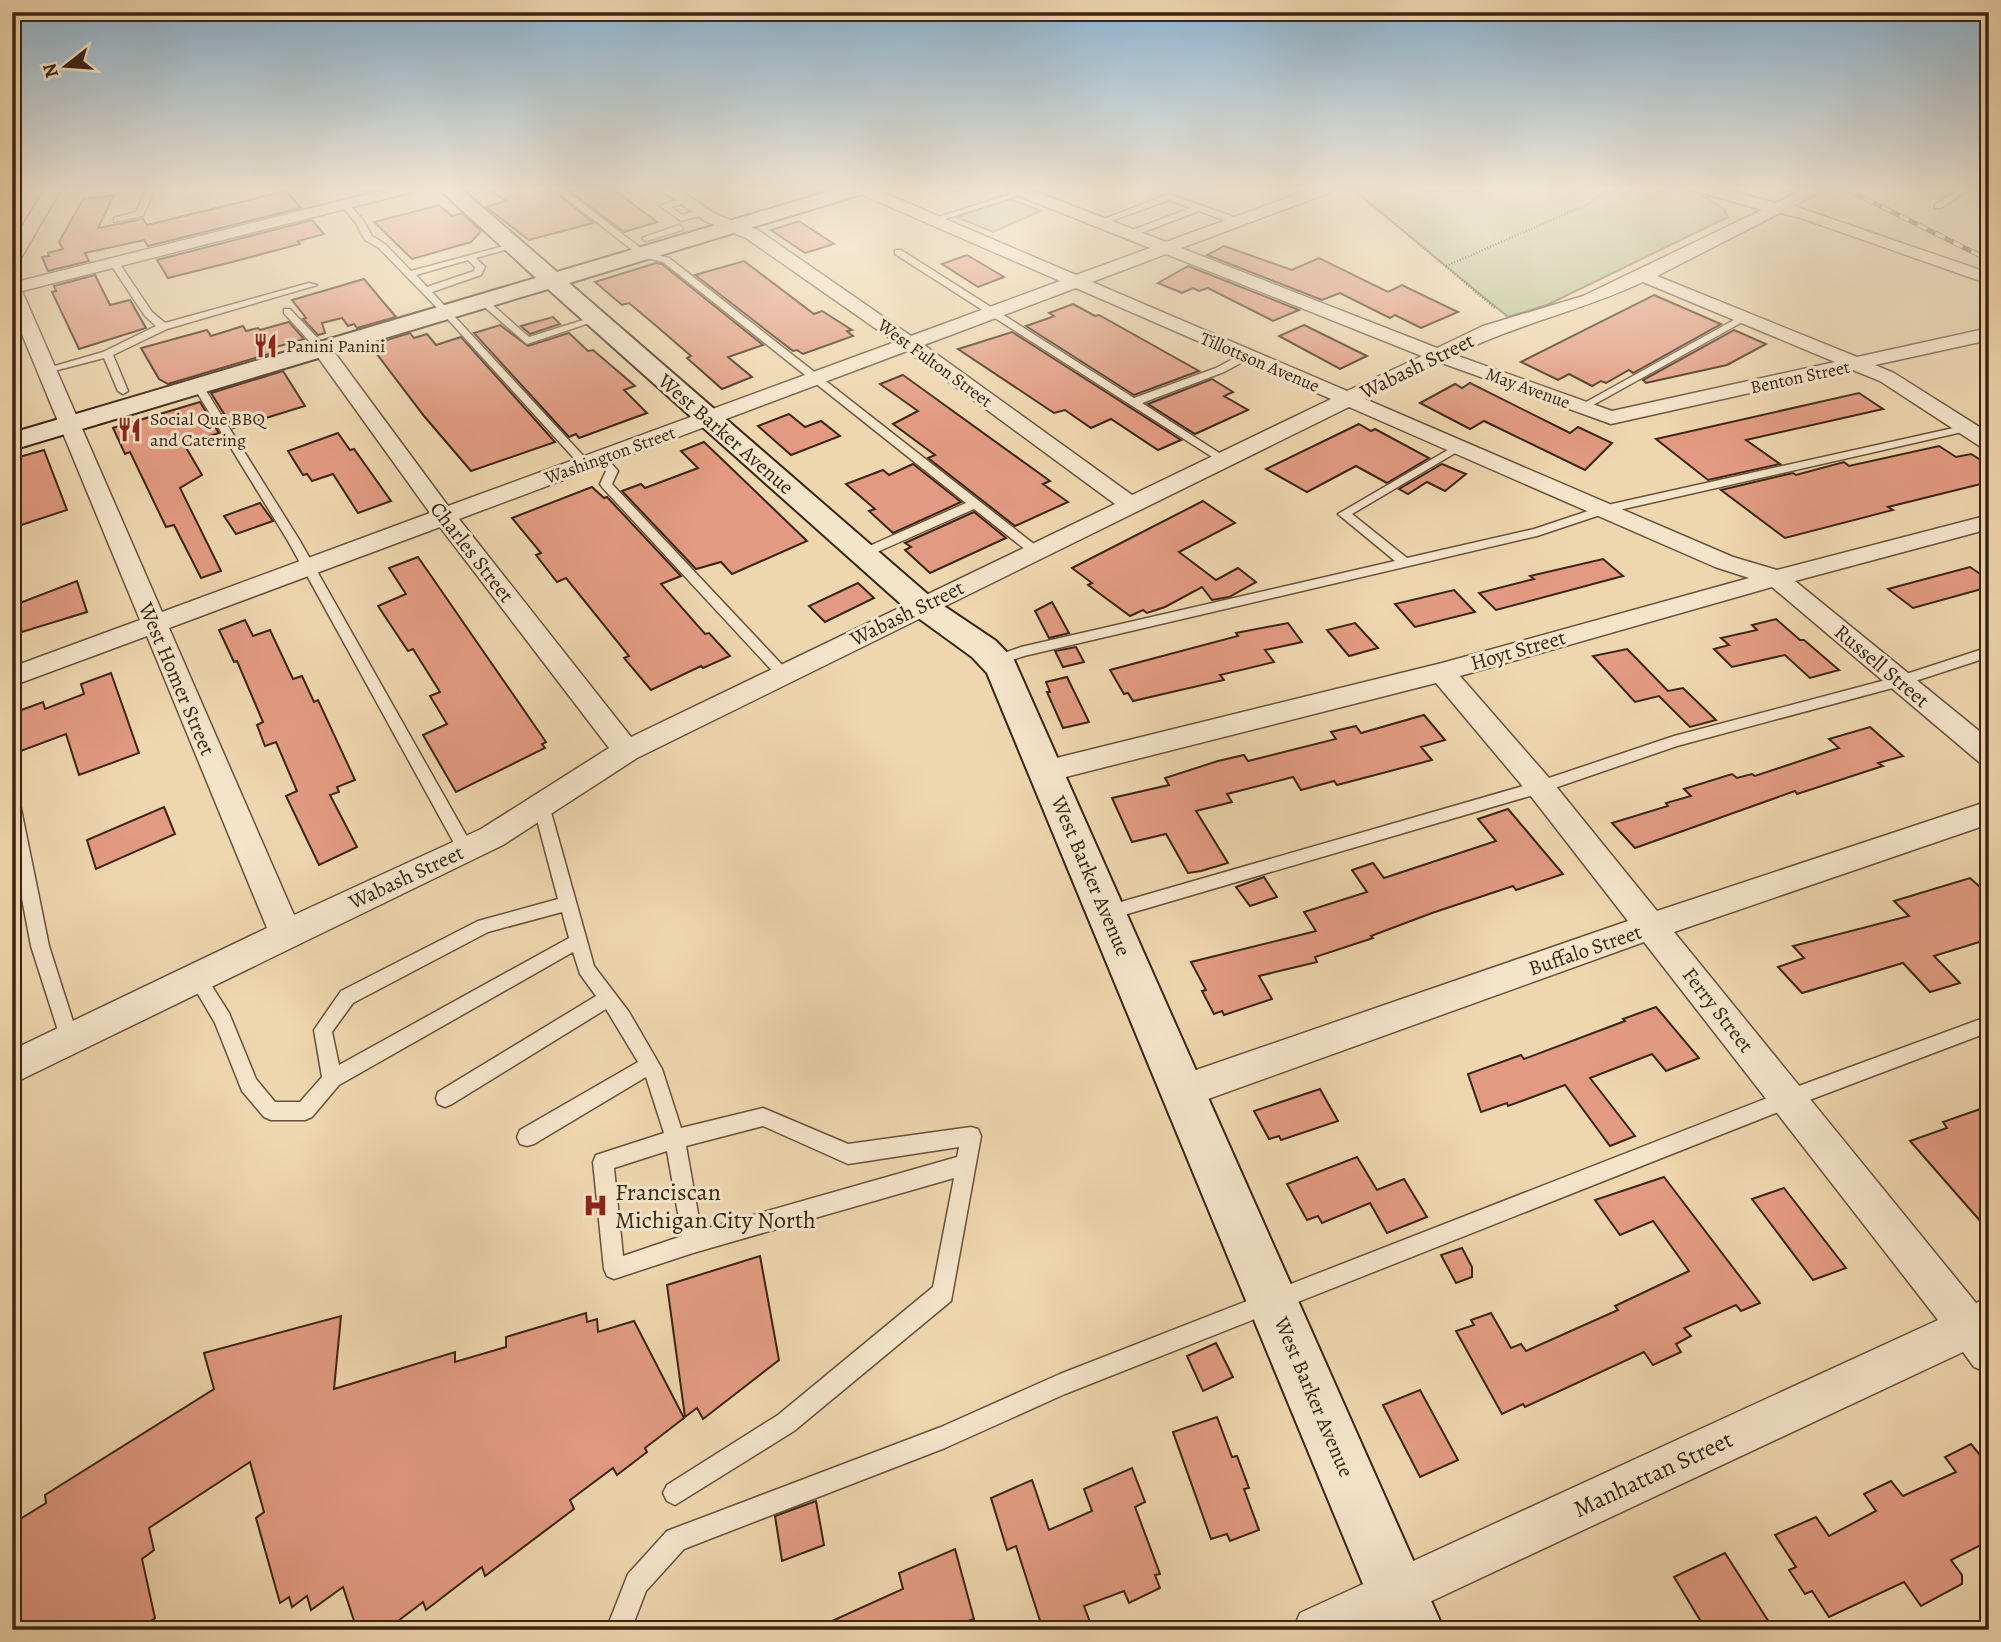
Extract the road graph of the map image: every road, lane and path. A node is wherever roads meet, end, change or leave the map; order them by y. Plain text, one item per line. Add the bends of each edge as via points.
1 (100, 266) edge
2 (116, 266) edge
3 (402, 266) edge
4 (440, 266) edge
5 (479, 266) edge
6 (535, 266) edge
7 (589, 266) edge
8 (673, 266) edge
9 (797, 266) edge
10 (919, 266) edge
11 (1037, 266) edge
12 (1121, 266) edge
13 (1209, 266) edge
14 (1449, 266) edge
15 (1664, 266) edge
16 (1954, 266) edge
17 (1446, 267) joint
18 (410, 274) junction
19 (1643, 276) junction
20 (1989, 279) edge
21 (552, 281) junction
22 (1075, 282) junction
23 (312, 285) dead end
24 (12, 288) edge
25 (425, 291) junction
26 (483, 301) junction
27 (287, 311) dead end
28 (1498, 311) dead end
29 (446, 312) junction
30 (993, 313) junction
31 (1743, 318) junction
32 (596, 319) junction
33 (163, 327) junction
34 (1989, 334) edge
35 (910, 344) junction
36 (322, 349) junction
37 (107, 354) junction
38 (1246, 356) junction
39 (1440, 356) junction
40 (1858, 365) junction
41 (46, 370) junction
42 (816, 380) junction
43 (198, 386) junction
44 (123, 391) dead end
45 (1349, 400) junction
46 (1134, 402) junction
47 (1582, 407) junction
48 (1611, 418) joint
49 (709, 419) junction
50 (69, 425) junction
51 (1967, 428) junction
52 (12, 442) edge
53 (1989, 442) edge
54 (1458, 447) junction
55 (1224, 460) junction
56 (593, 461) junction
57 (974, 504) junction
58 (1131, 505) junction
59 (1603, 510) junction
60 (443, 515) junction
61 (1989, 522) edge
62 (1035, 551) junction
63 (862, 554) junction
64 (1405, 563) junction
65 (309, 566) junction
66 (1776, 578) junction
67 (921, 606) junction
68 (154, 625) junction
69 (1989, 652) edge
70 (995, 661) junction
71 (1442, 672) junction
72 (783, 674) junction
73 (12, 677) edge
74 (1900, 681) junction
75 (627, 751) junction
76 (1989, 755) edge
77 (1046, 771) junction
78 (1540, 787) junction
79 (12, 804) edge
80 (541, 805) junction
81 (1989, 812) edge
82 (466, 849) junction
83 (568, 903) junction
84 (1107, 914) junction
85 (1652, 926) junction
86 (286, 934) junction
87 (578, 941) junction
88 (197, 978) junction
89 (608, 998) junction
90 (1989, 1024) edge
91 (70, 1040) junction
92 (649, 1066) junction
93 (12, 1068) edge
94 (332, 1079) junction
95 (1183, 1091) junction
96 (445, 1098) dead end
97 (1788, 1099) junction
98 (527, 1137) dead end
99 (676, 1139) junction
100 (967, 1164) junction
101 (693, 1243) junction
102 (1273, 1303) junction
103 (1982, 1333) edge
104 (674, 1493) dead end
105 (1405, 1611) edge
106 (618, 1630) edge
107 (1317, 1630) edge

1 - 24 street
2 - 33 lane via 148,314
3 - 18 lane
4 - 18 lane
5 - 25 lane via 478,273
6 - 21 street, West Barker Avenue
7 - 21 street
8 - 42 lane
9 - 35 street, West Fulton Street
10 - 30 lane
11 - 22 street, Tillottson Avenue
12 - 22 street, Washington Street
13 - 39 street, May Avenue
14 - 17 path
15 - 19 street, Wabash Street
16 - 20 street
17 - 28 path
18 - 25 lane
19 - 31 street
19 - 39 street, Wabash Street via 1589,300 1490,330
21 - 26 street
21 - 32 street, West Barker Avenue
22 - 30 street, Washington Street
22 - 38 street, Tillottson Avenue
23 - 33 lane
24 - 41 street, West Homer Street
25 - 29 lane
26 - 29 street
26 - 32 lane via 527,341
27 - 36 lane
29 - 36 street
29 - 56 lane
30 - 35 street, Washington Street
30 - 46 lane
31 - 40 street
31 - 47 lane
32 - 49 street, West Barker Avenue
33 - 37 lane
34 - 40 street, Benton Street
35 - 42 street, Washington Street
35 - 58 street, West Fulton Street
36 - 43 street
36 - 60 street, Charles Street
37 - 41 lane
37 - 44 lane
38 - 45 street, Tillottson Avenue
38 - 46 lane
39 - 45 street, Wabash Street
39 - 47 street, May Avenue
40 - 48 street, Benton Street
40 - 51 street via 1887,377
41 - 50 street, West Homer Street
42 - 49 street, Washington Street
42 - 57 lane
43 - 50 street
43 - 65 lane
45 - 54 street, Tillottson Avenue
45 - 55 street, Wabash Street
46 - 55 lane
47 - 48 street, May Avenue
49 - 56 street, Washington Street
49 - 63 street, West Barker Avenue
50 - 52 street
50 - 68 street, West Homer Street
51 - 53 street
51 - 59 lane
54 - 59 street, Tillottson Avenue
54 - 64 lane via 1344,514
55 - 58 street, Wabash Street
56 - 60 street, Washington Street
56 - 72 lane via 612,471 606,484
57 - 62 lane
57 - 63 lane
58 - 62 street, Wabash Street
59 - 64 lane via 1536,532
59 - 66 street, Tillottson Avenue via 1724,562
60 - 65 street, Washington Street
60 - 75 street, Charles Street
61 - 66 street, Hoyt Street
62 - 67 street, Wabash Street
63 - 67 street, West Barker Avenue
64 - 70 lane
65 - 68 street, Washington Street
65 - 82 lane
66 - 71 street, Hoyt Street
66 - 74 street, Russell Street
67 - 70 street, West Barker Avenue
67 - 72 street, Wabash Street
68 - 73 street, Washington Street
68 - 86 street, West Homer Street
69 - 74 lane
70 - 77 street, West Barker Avenue
71 - 77 street, Hoyt Street
71 - 78 street, Ferry Street
72 - 75 street, Wabash Street
74 - 76 street, Russell Street
74 - 78 lane via 1674,741
75 - 80 street, Wabash Street
77 - 84 street, West Barker Avenue
78 - 84 lane
78 - 85 street, Ferry Street
79 - 91 lane via 40,946
80 - 82 street, Wabash Street
80 - 83 lane
81 - 85 street, Buffalo Street
82 - 86 street, Wabash Street
83 - 87 lane
83 - 94 lane via 484,926 347,997 323,1030
84 - 95 street, West Barker Avenue
85 - 95 street, Buffalo Street
85 - 97 street, Ferry Street
86 - 88 street, Wabash Street
87 - 89 lane via 586,969
87 - 94 lane
88 - 91 street, Wabash Street
88 - 94 lane via 223,1019 249,1085 271,1111 305,1111
89 - 92 lane
89 - 96 lane
90 - 97 lane
91 - 93 street, Wabash Street
92 - 98 lane
92 - 99 lane
95 - 102 street, West Barker Avenue
97 - 102 lane
97 - 103 street, Ferry Street
99 - 100 lane via 763,1117 848,1153 971,1136
99 - 101 lane
99 - 101 lane via 603,1162 614,1269
100 - 101 lane
100 - 104 lane via 943,1293 786,1423
102 - 105 street, West Barker Avenue
102 - 106 lane via 1060,1385 945,1437 676,1540 637,1583
103 - 105 street, Manhattan Street
105 - 107 street, Manhattan Street

